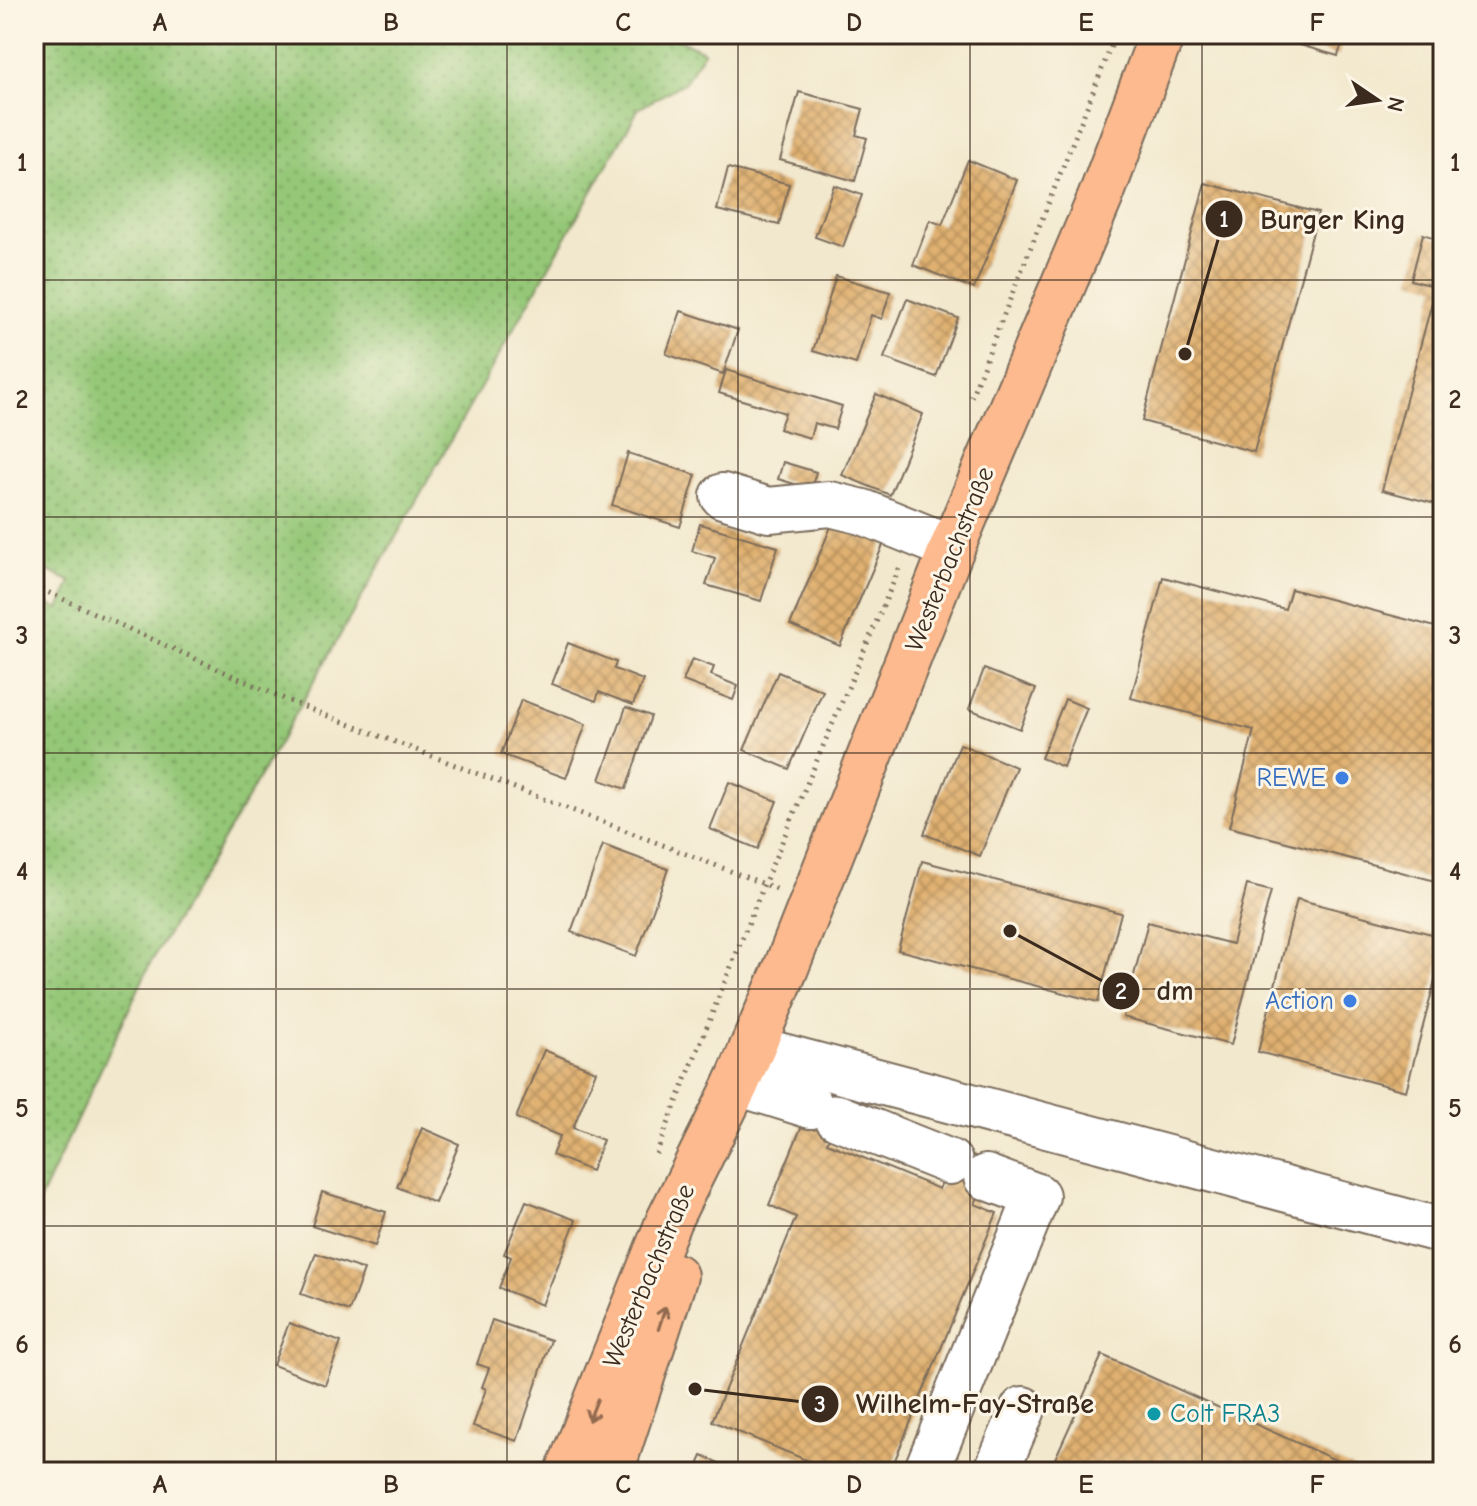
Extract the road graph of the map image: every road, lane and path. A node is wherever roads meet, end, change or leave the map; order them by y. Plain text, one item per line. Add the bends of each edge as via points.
1 (1116, 34) edge
2 (1162, 34) edge
3 (968, 404) dead end
4 (723, 496) dead end
5 (934, 540) junction
6 (34, 586) edge
7 (764, 884) junction
8 (812, 902) junction
9 (745, 1065) junction
10 (652, 1163) dead end
11 (1443, 1231) edge
12 (1023, 1409) dead end
13 (568, 1472) edge
14 (611, 1472) edge
15 (926, 1472) edge
16 (996, 1472) edge

1 - 3 path
2 - 5 main road, Westerbachstraße via 1100,198
4 - 5 lane via 769,510 830,504
5 - 7 path
5 - 8 main road, Westerbachstraße
6 - 7 path via 289,701
7 - 8 path
7 - 10 path
8 - 9 main road, Westerbachstraße
9 - 11 lane
9 -> 13 main road, Westerbachstraße via 669,1220
14 -> 9 main road, Westerbachstraße
9 - 15 lane via 824,1112 1037,1196
12 - 16 lane

